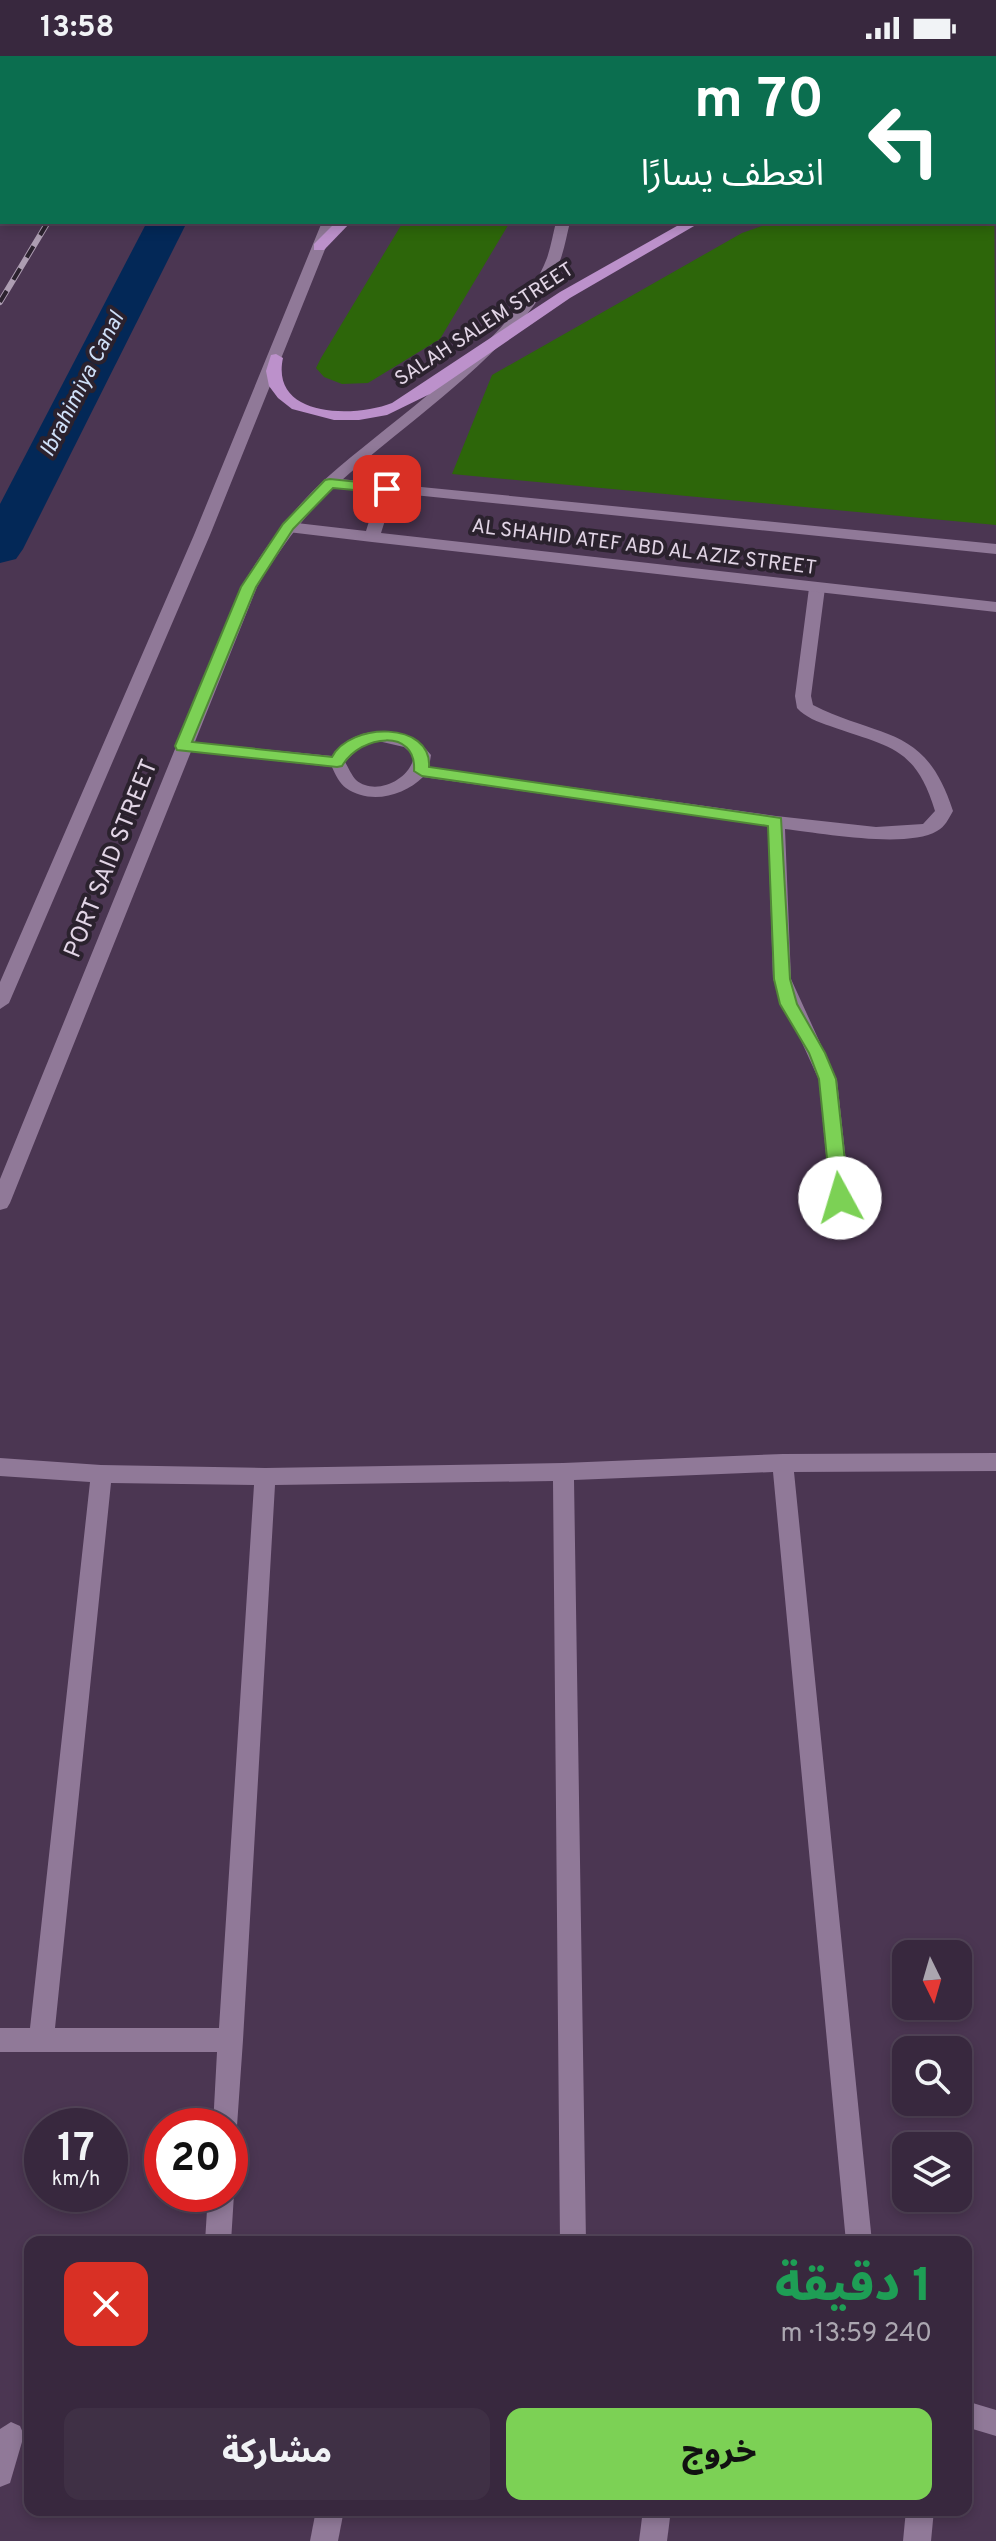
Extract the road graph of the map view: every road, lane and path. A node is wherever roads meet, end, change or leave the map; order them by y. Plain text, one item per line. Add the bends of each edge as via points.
1 (328, 224) edge
2 (342, 224) edge
3 (563, 224) edge
4 (690, 224) edge
5 (319, 247) junction
6 (490, 343) junction
7 (276, 358) junction
8 (330, 483) junction
9 (387, 489) junction
10 (288, 527) junction
11 (372, 537) junction
12 (996, 549) edge
13 (817, 588) junction
14 (996, 607) edge
15 (183, 746) junction
16 (337, 762) junction
17 (422, 771) junction
18 (776, 822) junction
19 (0, 1003) edge
20 (840, 1198) dead end
21 (0, 1203) edge
22 (996, 1462) edge
23 (783, 1463) junction
24 (0, 1467) edge
25 (563, 1472) junction
26 (101, 1474) junction
27 (265, 1477) junction
28 (0, 2040) edge
29 (231, 2040) junction
30 (41, 2041) junction
31 (226, 2108) edge
32 (220, 2212) edge
33 (218, 2236) edge
34 (573, 2236) edge
35 (858, 2236) edge
36 (972, 2416) edge
37 (996, 2423) edge
38 (14, 2434) edge
39 (0, 2473) edge
40 (329, 2516) edge
41 (656, 2516) edge
42 (919, 2516) edge
43 (324, 2541) edge
44 (653, 2541) edge
45 (917, 2541) edge

1 - 5 street, PORT SAID STREET
2 - 5 main road
3 - 6 street, PORT SAID STREET via 540,286
4 - 6 main road, SALAH SALEM STREET via 610,267
5 - 7 street, PORT SAID STREET
6 - 7 main road, SALAH SALEM STREET via 403,403 379,413 349,416 294,404 277,390 271,374
6 - 8 street, PORT SAID STREET
7 - 19 street, PORT SAID STREET
8 - 9 street, AL SHAHID ATEF ABD AL AZIZ STREET
8 - 10 street, PORT SAID STREET
9 - 11 street
9 - 12 street, AL SHAHID ATEF ABD AL AZIZ STREET
10 - 11 street, AL SHAHID ATEF ABD AL AZIZ STREET
10 - 15 street, PORT SAID STREET via 249,587
11 - 13 street, AL SHAHID ATEF ABD AL AZIZ STREET
13 - 14 street, AL SHAHID ATEF ABD AL AZIZ STREET
13 - 18 street via 805,708 912,752 932,776 944,811 927,830 900,833
15 - 16 street
15 - 21 street, PORT SAID STREET
16 - 17 street via 353,786 372,791 411,783
16 - 17 street via 343,749 358,740 398,738 414,745
17 - 18 street
18 - 20 street via 782,979 788,1004 828,1079
22 - 23 street
23 - 25 street
23 - 35 street
24 - 26 street
25 - 27 street
25 - 34 street
26 - 27 street
26 - 30 street
27 - 29 street
28 - 30 street
29 - 30 street
29 - 31 street
32 - 33 street
36 - 37 street
38 - 39 street
40 - 43 street
41 - 44 street
42 - 45 street

